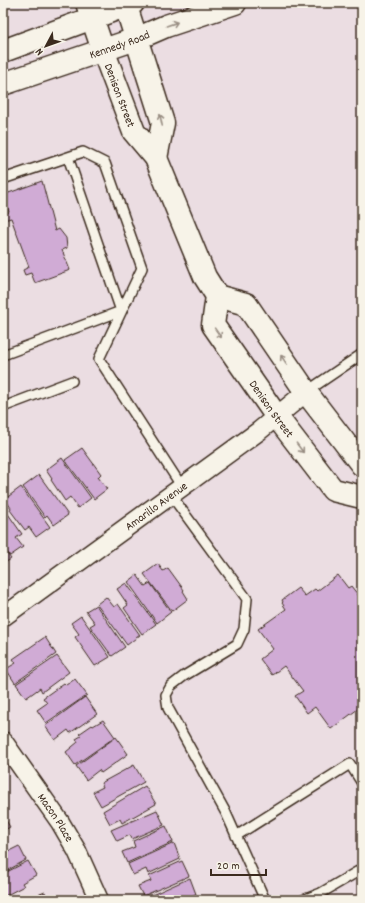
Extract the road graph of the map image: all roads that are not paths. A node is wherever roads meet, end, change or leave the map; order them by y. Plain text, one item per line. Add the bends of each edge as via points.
1 (235, 3) edge
2 (128, 4) edge
3 (89, 11) edge
4 (136, 39) junction
5 (102, 50) junction
6 (3, 51) edge
7 (3, 84) edge
8 (68, 157) junction
9 (156, 158) junction
10 (3, 179) edge
11 (217, 296) junction
12 (121, 311) junction
13 (362, 354) edge
14 (3, 355) edge
15 (72, 381) dead end
16 (306, 392) junction
17 (3, 407) edge
18 (277, 417) junction
19 (362, 465) edge
20 (176, 491) junction
21 (362, 497) edge
22 (3, 617) edge
23 (3, 741) edge
24 (362, 783) edge
25 (236, 836) junction
26 (362, 869) edge
27 (99, 900) edge
28 (265, 900) edge
29 (303, 900) edge

4 -> 1 main road, Kennedy Road
2 - 3 main road
2 - 4 main road
3 - 5 main road, Denison Street
3 - 6 main road
4 - 5 main road, Kennedy Road
9 -> 4 main road via 163,123
5 - 7 main road, Kennedy Road
5 - 9 main road, Denison Street via 134,132
8 - 10 lane
8 - 12 lane
8 - 12 lane via 83,152 105,164 142,268
9 - 11 main road, Denison Street via 205,277
16 -> 11 main road via 246,304
11 -> 18 main road, Denison Street via 213,325
12 - 14 lane
12 - 20 lane via 99,359
13 - 16 lane
15 - 17 lane
16 - 18 street, Amarillo Avenue
16 - 19 main road
18 - 20 street, Amarillo Avenue
18 -> 21 main road, Denison Street via 333,490
20 - 22 street, Amarillo Avenue
20 - 25 lane via 247,599 244,629 237,644 184,676 171,686 166,695 168,708
23 - 27 street, Macon Place via 60,822 77,851
24 - 25 lane via 350,764
25 - 28 lane
26 - 29 lane via 321,893

